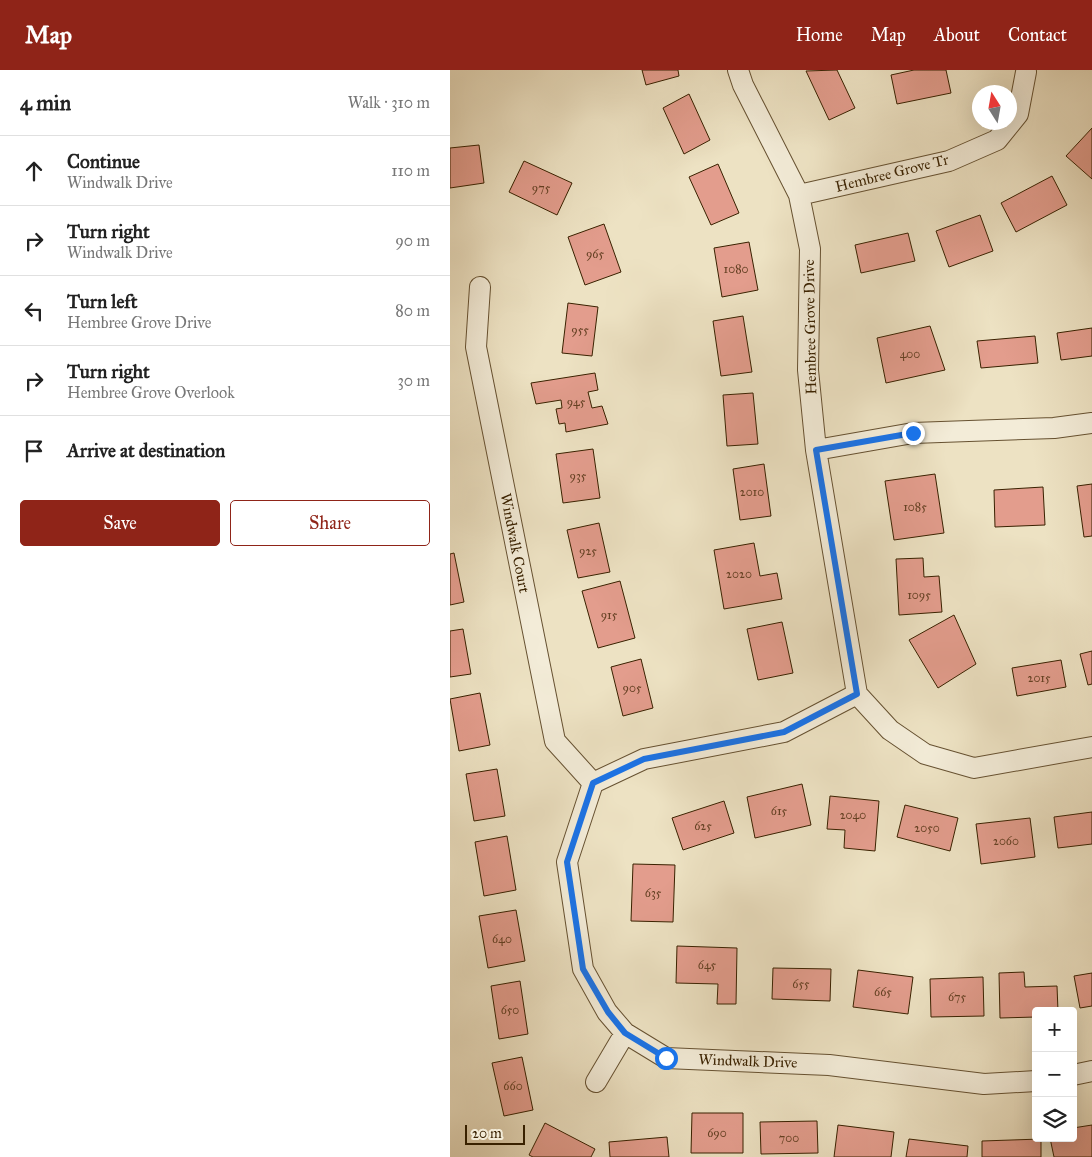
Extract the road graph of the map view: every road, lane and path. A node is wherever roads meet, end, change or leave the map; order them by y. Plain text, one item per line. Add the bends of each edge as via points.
1 (738, 70) edge
2 (1026, 72) dead end
3 (799, 195) junction
4 (480, 287) dead end
5 (1092, 423) edge
6 (816, 450) junction
7 (857, 694) junction
8 (1092, 747) edge
9 (593, 783) junction
10 (625, 1033) junction
11 (1092, 1071) edge
12 (1077, 1073) edge
13 (1032, 1081) edge
14 (596, 1082) dead end

1 - 3 street, Hembree Grove Drive via 742,85
2 - 3 street, Hembree Grove Tr via 1018,114 997,140 949,161
3 - 6 street, Hembree Grove Drive via 810,249 808,370
4 - 9 street, Windwalk Court via 476,347 555,741
5 - 6 street via 1054,428 913,433
6 - 7 street, Hembree Grove Drive
7 - 8 street via 890,730 925,754 974,768
7 - 9 street via 784,732 644,759
9 - 10 street, Windwalk Drive via 567,862 583,969 608,1012
10 - 13 street, Windwalk Drive via 666,1058 829,1065 984,1084
10 - 14 street
11 - 12 street

